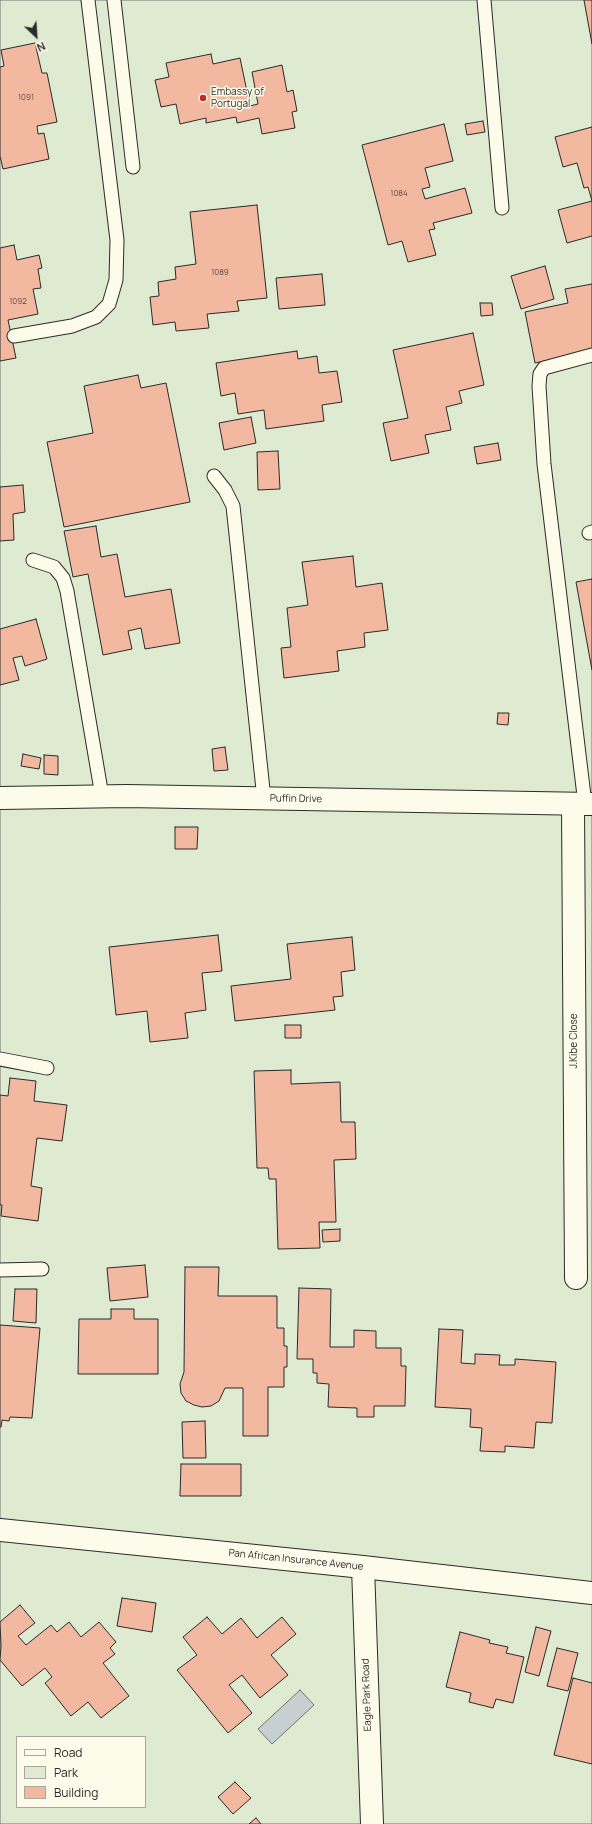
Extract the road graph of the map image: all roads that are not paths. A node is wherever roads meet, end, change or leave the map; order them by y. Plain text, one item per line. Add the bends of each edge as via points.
1 (88, 0) edge
2 (114, 0) edge
3 (484, 0) edge
4 (134, 167) dead end
5 (502, 208) dead end
6 (14, 336) dead end
7 (592, 355) edge
8 (214, 476) dead end
9 (33, 560) dead end
10 (102, 796) junction
11 (0, 798) edge
12 (264, 799) junction
13 (583, 805) edge
14 (0, 1059) edge
15 (47, 1068) dead end
16 (42, 1269) dead end
17 (0, 1270) edge
18 (576, 1278) dead end
19 (0, 1530) edge
20 (363, 1567) junction
21 (592, 1593) edge
22 (372, 1824) edge

1 - 6 lane via 117,240 116,280 109,304 96,317 72,326
2 - 4 lane
3 - 5 lane
7 - 13 lane via 544,368 540,374 539,386 544,464
8 - 12 lane via 233,506
9 - 10 lane via 54,567 63,578 67,591
10 - 11 street, Puffin Drive
10 - 12 street, Puffin Drive
12 - 13 street, Puffin Drive
13 - 18 street, J.Kibe Close
14 - 15 lane
16 - 17 lane
19 - 20 street, Pan African Insurance Avenue
20 - 21 street, Pan African Insurance Avenue
20 - 22 street, Eagle Park Road

